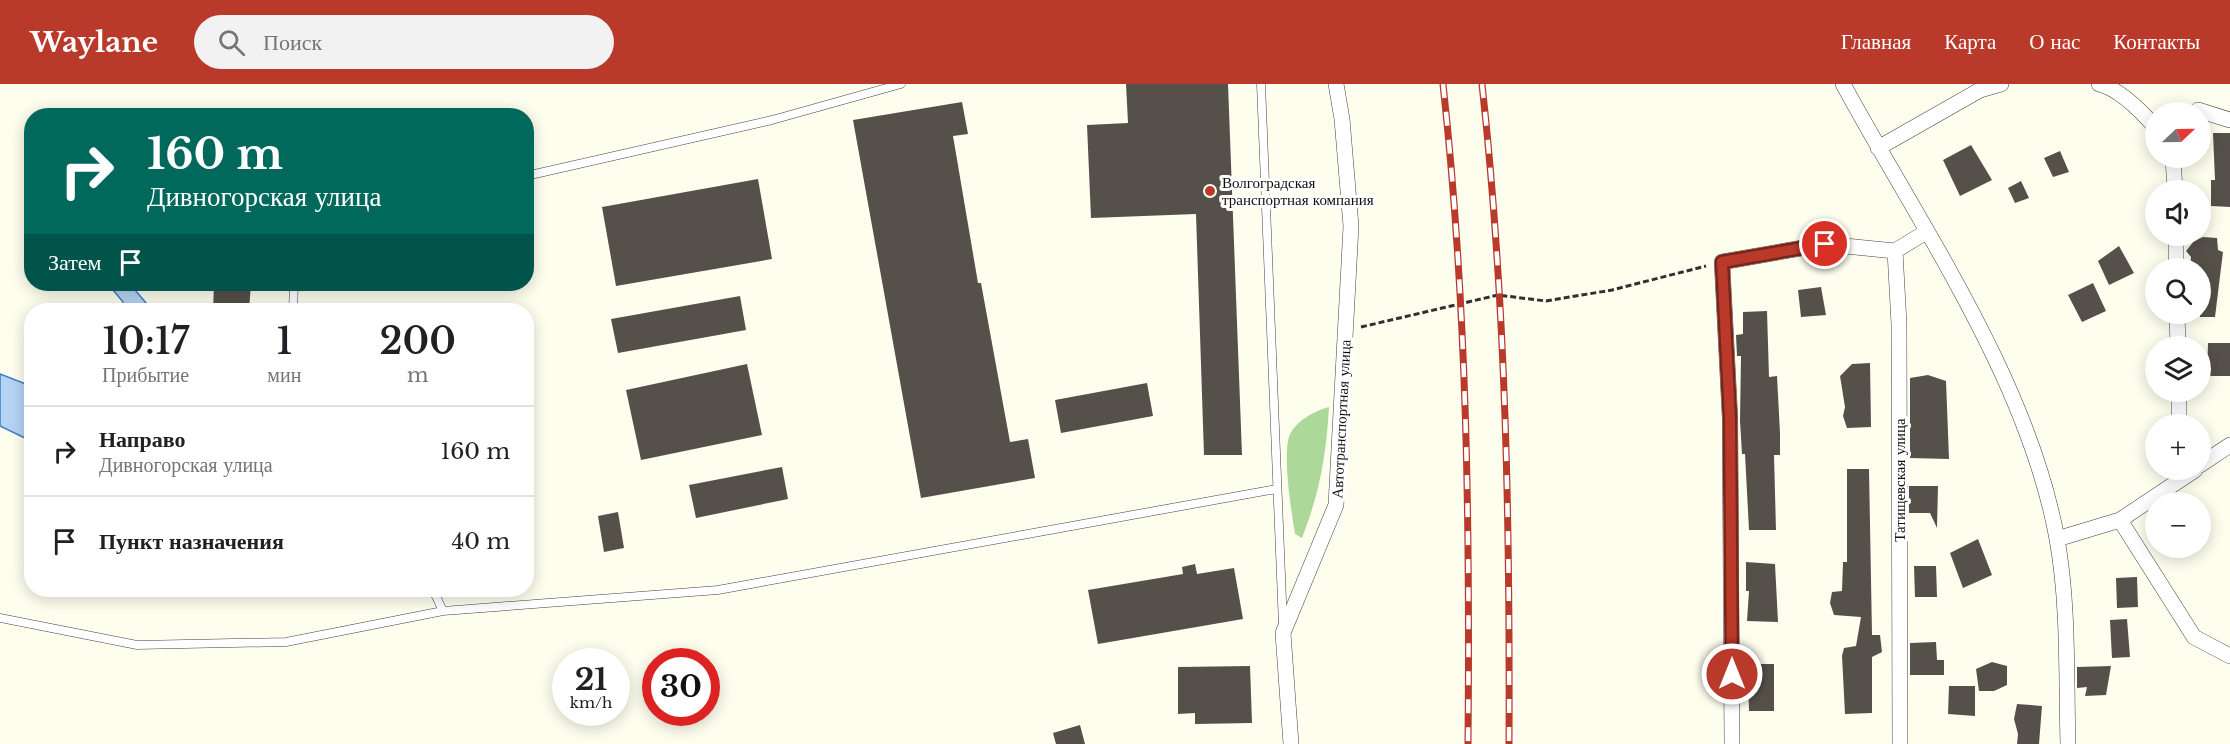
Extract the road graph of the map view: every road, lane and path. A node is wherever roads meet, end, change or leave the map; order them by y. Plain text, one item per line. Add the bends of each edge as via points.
1 (901, 84) edge
2 (1261, 84) edge
3 (1336, 84) edge
4 (1843, 84) edge
5 (2001, 84) edge
6 (2099, 84) edge
7 (2211, 114) edge
8 (2145, 115) edge
9 (2230, 120) edge
10 (1878, 148) junction
11 (534, 174) edge
12 (1926, 232) junction
13 (1895, 251) junction
14 (1722, 262) junction
15 (1346, 330) junction
16 (2230, 445) edge
17 (2211, 458) edge
18 (2173, 480) edge
19 (1276, 489) junction
20 (2120, 520) junction
21 (2057, 539) junction
22 (436, 597) edge
23 (443, 611) junction
24 (0, 618) edge
25 (1283, 633) junction
26 (2230, 656) edge
27 (1291, 744) edge
28 (1732, 744) edge
29 (1900, 744) edge
30 (2068, 744) edge

1 - 11 lane via 772,120
2 - 19 lane
3 - 15 street, Автотранспортная улица via 1351,226
4 - 10 street
5 - 10 street via 1980,90
6 - 8 street
7 - 9 street
10 - 12 street
12 - 13 street
12 - 21 street via 1995,357 2033,453
13 - 14 street via 1825,244
13 - 29 street, Татищевская улица via 1899,324
14 - 15 path via 1612,290 1546,301 1498,295
14 - 28 street via 1730,418
15 - 25 street, Автотранспортная улица via 1336,505
16 - 17 street
18 - 20 street
19 - 23 lane via 718,590
19 - 25 lane
20 - 21 street
20 - 26 street via 2194,638
21 - 30 street
22 - 23 lane
23 - 24 lane via 286,642 149,645
25 - 27 street, Автотранспортная улица

